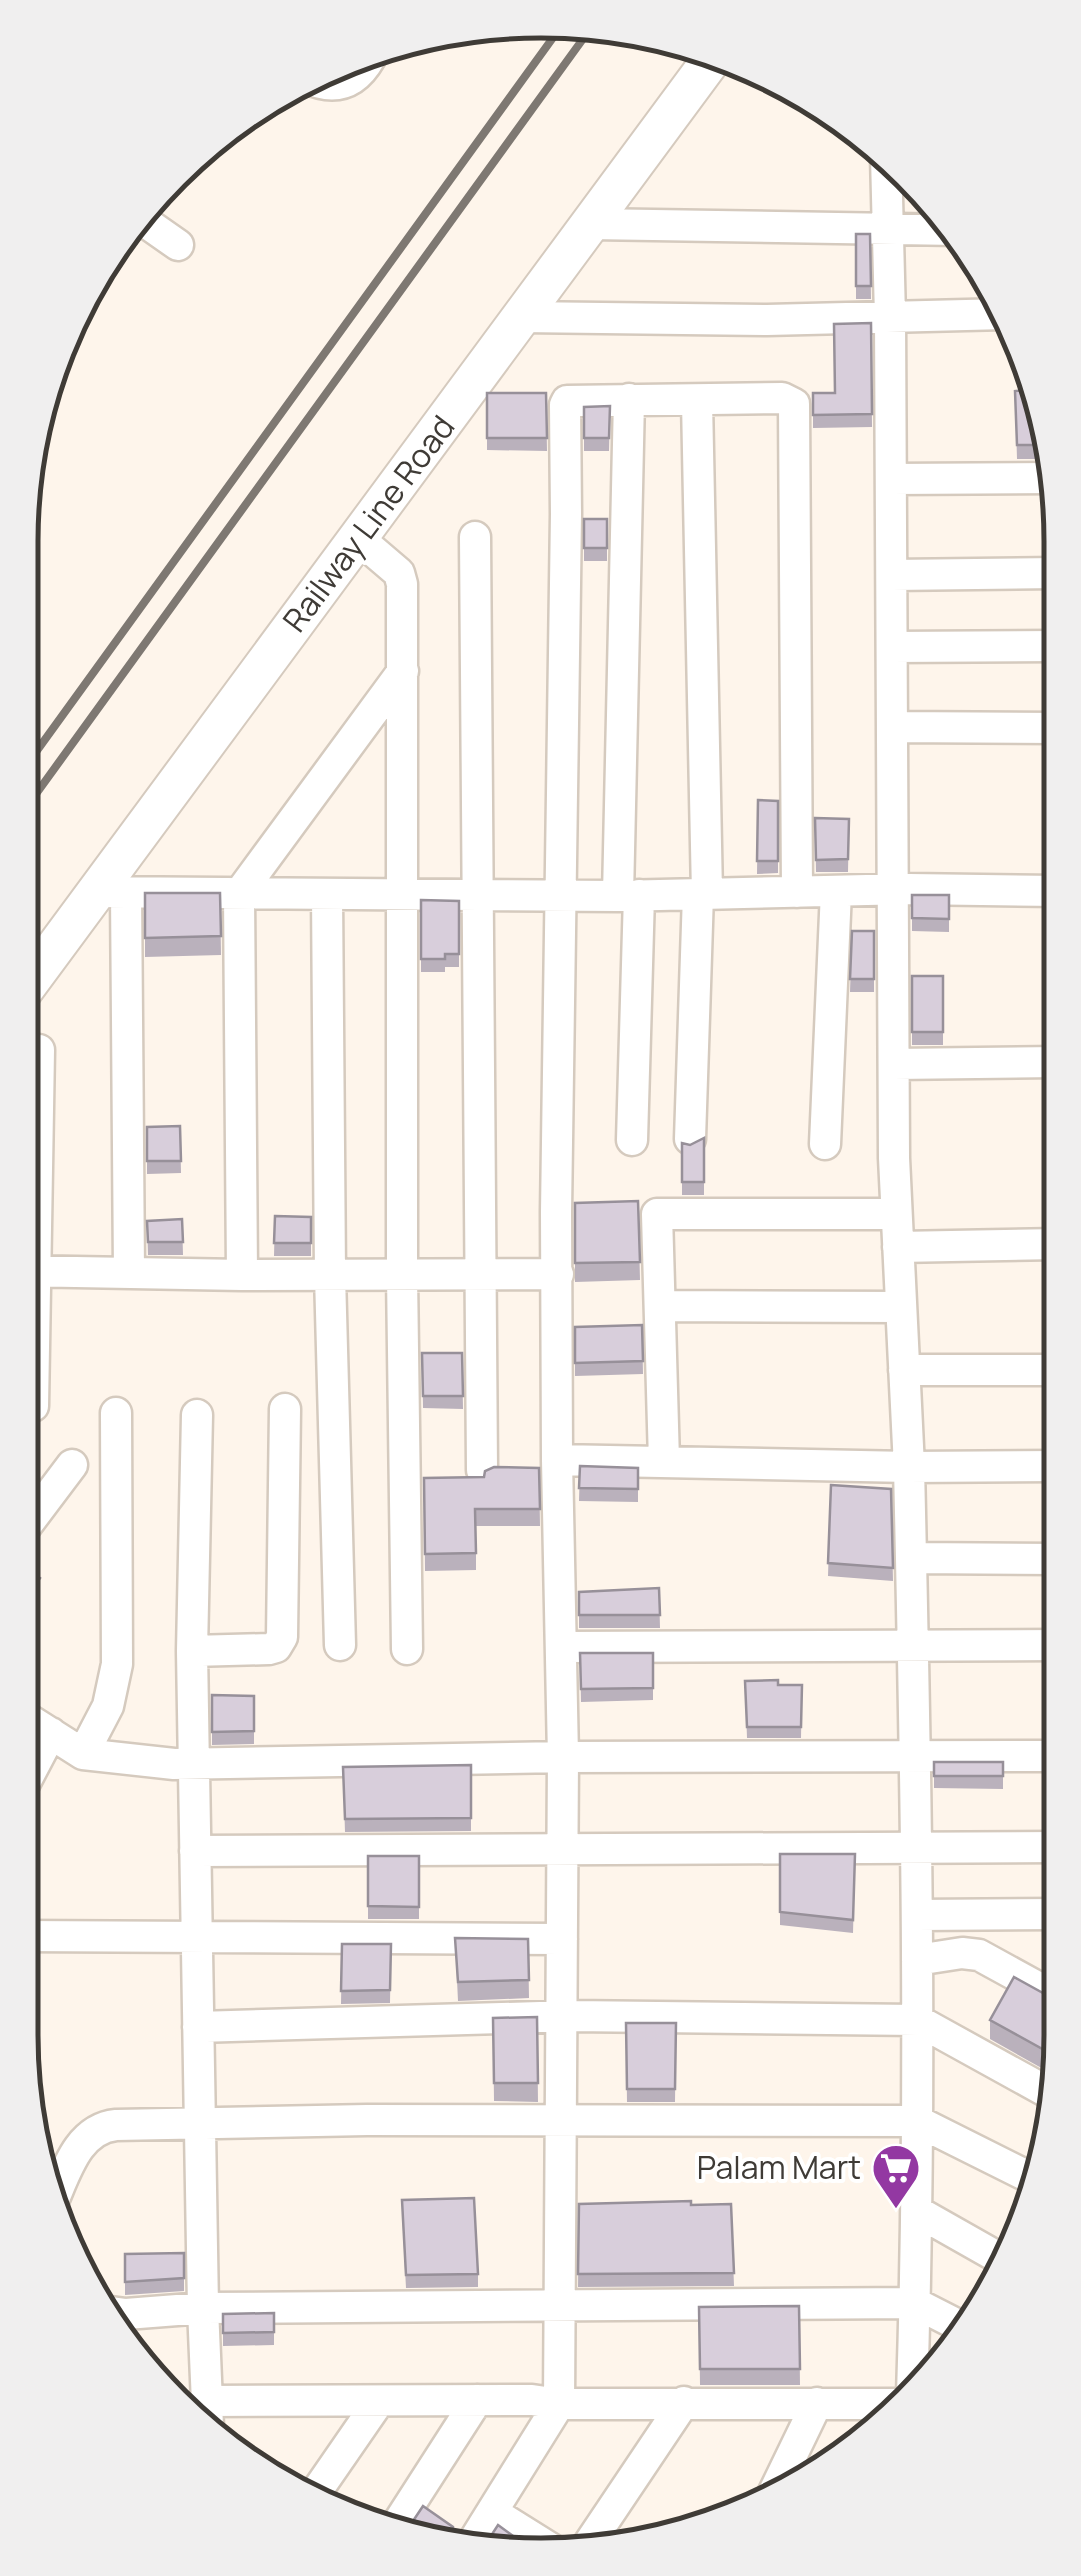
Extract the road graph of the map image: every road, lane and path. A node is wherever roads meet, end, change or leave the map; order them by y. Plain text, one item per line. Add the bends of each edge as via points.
1 (712, 68) edge
2 (360, 71) edge
3 (327, 85) edge
4 (887, 176) edge
5 (149, 224) edge
6 (590, 224) junction
7 (937, 230) edge
8 (888, 231) junction
9 (178, 244) dead end
10 (990, 314) edge
11 (521, 317) junction
12 (890, 317) junction
13 (630, 399) junction
14 (697, 401) junction
15 (1039, 478) edge
16 (891, 480) junction
17 (475, 537) dead end
18 (358, 538) junction
19 (1044, 572) edge
20 (892, 575) junction
21 (1044, 646) edge
22 (892, 648) junction
23 (403, 671) junction
24 (892, 727) junction
25 (1044, 728) edge
26 (893, 890) junction
27 (836, 891) junction
28 (1044, 891) edge
29 (111, 892) junction
30 (796, 892) junction
31 (239, 894) junction
32 (326, 894) junction
33 (561, 894) junction
34 (702, 894) junction
35 (404, 895) junction
36 (478, 896) junction
37 (629, 896) junction
38 (38, 975) edge
39 (39, 1050) dead end
40 (1044, 1062) edge
41 (894, 1064) junction
42 (38, 1070) edge
43 (690, 1139) dead end
44 (632, 1140) dead end
45 (825, 1144) dead end
46 (896, 1214) junction
47 (1044, 1244) edge
48 (898, 1246) junction
49 (38, 1271) edge
50 (129, 1273) junction
51 (330, 1274) junction
52 (480, 1274) junction
53 (558, 1274) junction
54 (242, 1275) junction
55 (402, 1275) junction
56 (660, 1306) junction
57 (900, 1307) junction
58 (904, 1370) junction
59 (1044, 1370) edge
60 (284, 1409) dead end
61 (116, 1412) dead end
62 (197, 1415) dead end
63 (557, 1460) junction
64 (664, 1461) junction
65 (72, 1465) dead end
66 (1044, 1466) edge
67 (909, 1467) junction
68 (482, 1470) edge
69 (38, 1494) edge
70 (911, 1558) junction
71 (1044, 1559) edge
72 (340, 1645) dead end
73 (1044, 1645) edge
74 (913, 1646) junction
75 (562, 1647) junction
76 (407, 1649) dead end
77 (192, 1651) junction
78 (38, 1725) edge
79 (51, 1733) junction
80 (83, 1754) junction
81 (1044, 1756) edge
82 (563, 1757) junction
83 (916, 1757) junction
84 (38, 1758) edge
85 (194, 1764) junction
86 (917, 1847) junction
87 (1044, 1847) edge
88 (562, 1850) junction
89 (195, 1851) junction
90 (1044, 1914) edge
91 (917, 1915) junction
92 (38, 1936) edge
93 (198, 1938) junction
94 (562, 1939) junction
95 (917, 1960) junction
96 (1044, 1991) edge
97 (562, 2016) junction
98 (917, 2020) junction
99 (198, 2028) junction
100 (1040, 2088) edge
101 (561, 2122) junction
102 (918, 2122) junction
103 (199, 2125) junction
104 (1024, 2174) edge
105 (61, 2185) edge
106 (918, 2212) junction
107 (994, 2254) edge
108 (915, 2304) junction
109 (560, 2305) junction
110 (202, 2308) junction
111 (121, 2313) edge
112 (953, 2323) edge
113 (913, 2374) edge
114 (477, 2400) junction
115 (379, 2401) junction
116 (684, 2402) junction
117 (817, 2403) junction
118 (559, 2404) junction
119 (883, 2404) edge
120 (207, 2412) edge
121 (209, 2414) edge
122 (781, 2477) edge
123 (319, 2488) edge
124 (492, 2512) junction
125 (401, 2518) edge
126 (478, 2534) edge
127 (595, 2535) edge
128 (533, 2538) edge

1 - 6 street, Railway Line Road
2 - 3 street via 342,85
4 - 8 street
5 - 9 street
6 - 8 street
6 - 11 street, Railway Line Road
7 - 8 street
8 - 12 street
10 - 12 street
11 - 12 street
11 - 18 street, Railway Line Road
12 - 16 street
13 - 14 street
13 - 33 street via 570,400 564,406
13 - 37 street
14 - 30 street via 782,398 794,404
14 - 34 street
15 - 16 street
16 - 20 street
17 - 36 street
18 - 23 street via 399,573
18 - 29 street, Railway Line Road
19 - 20 street
20 - 22 street
21 - 22 street
22 - 24 street
23 - 31 street
23 - 35 street
24 - 25 street
24 - 26 street
26 - 27 street
26 - 28 street
26 - 41 street
27 - 30 street
27 - 45 street
29 - 31 street
29 - 38 street, Railway Line Road
29 - 50 street
30 - 34 street
31 - 32 street
31 - 54 street
32 - 35 street
32 - 51 street
33 - 36 street
33 - 37 street
33 - 53 street
34 - 37 street
34 - 43 street
35 - 36 street
35 - 55 street
36 - 52 street
37 - 44 street
39 - 42 street
40 - 41 street
41 - 46 street
46 - 48 street
46 - 56 street via 657,1214
47 - 48 street
48 - 57 street
49 - 50 street
50 - 54 street
51 - 54 street
51 - 55 street
51 - 72 street
52 - 53 street
52 - 55 street
52 - 68 street
53 - 63 street
55 - 76 street
56 - 57 street
56 - 64 street
57 - 58 street
58 - 59 street
58 - 67 street
60 - 77 street via 282,1638 269,1649
61 - 80 street via 117,1664 108,1706
62 - 77 street
63 - 64 street
63 - 75 street
64 - 67 street
65 - 69 street
66 - 67 street
67 - 70 street
70 - 71 street
70 - 74 street
73 - 74 street
74 - 75 street
74 - 83 street
75 - 82 street
77 - 85 street
78 - 79 street
79 - 80 street
79 - 84 street
80 - 85 street
81 - 83 street
82 - 83 street
82 - 85 street
82 - 88 street
83 - 86 street
85 - 89 street
86 - 87 street
86 - 88 street
86 - 91 street
88 - 89 street
88 - 94 street
89 - 93 street
90 - 91 street
91 - 95 street
92 - 93 street
93 - 94 street
93 - 99 street
94 - 97 street
95 - 96 street via 979,1955
95 - 98 street
97 - 98 street
97 - 99 street
97 - 101 street
98 - 100 street
98 - 102 street
99 - 103 street
101 - 102 street
101 - 103 street
101 - 109 street
102 - 104 street
102 - 106 street
103 - 105 street via 103,2126 77,2150
103 - 110 street
106 - 107 street
106 - 108 street
108 - 109 street
108 - 112 street
108 - 113 street
109 - 110 street
109 - 118 street
110 - 111 street
110 - 120 street
114 - 115 street
114 - 118 street
114 - 125 street
115 - 121 street
115 - 123 street
116 - 117 street
116 - 118 street
116 - 127 street
117 - 119 street
117 - 122 street
118 - 124 street
124 - 126 street
124 - 128 street

